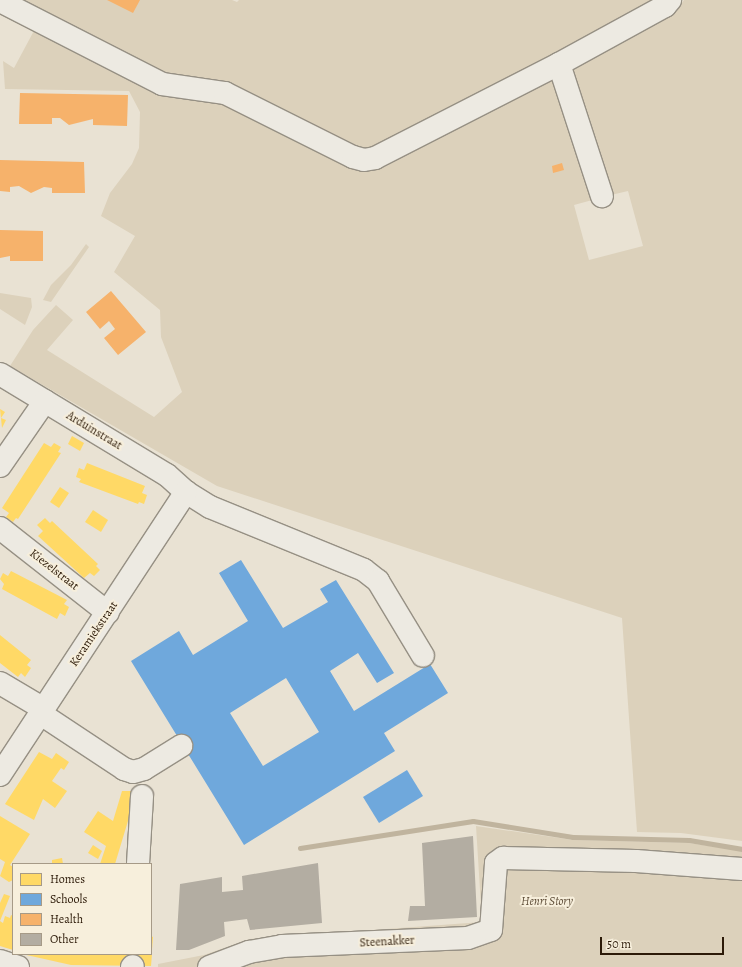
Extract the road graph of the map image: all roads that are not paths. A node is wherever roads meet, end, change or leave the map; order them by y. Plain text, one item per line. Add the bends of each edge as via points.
1 (670, 0) edge
2 (0, 1) edge
3 (560, 64) junction
4 (602, 196) dead end
5 (0, 374) edge
6 (45, 401) junction
7 (0, 466) edge
8 (186, 492) junction
9 (0, 528) edge
10 (108, 613) junction
11 (423, 656) dead end
12 (0, 683) edge
13 (42, 712) junction
14 (181, 746) dead end
15 (0, 775) edge
16 (142, 796) dead end
17 (138, 863) edge
18 (742, 869) edge
19 (0, 961) edge
20 (18, 967) edge
21 (209, 967) edge

1 - 3 street via 665,6
2 - 3 street via 162,84 225,93 353,157 364,160 375,158
3 - 4 street
5 - 6 street, Arduinstraat
6 - 7 street
6 - 8 street, Arduinstraat via 167,475
8 - 10 street, Keramiekstraat
8 - 11 street, Arduinstraat via 210,506 364,570 378,581
9 - 10 street, Kiezelstraat
10 - 13 street, Keramiekstraat
12 - 13 street
13 - 14 street via 124,769 133,772 144,769
13 - 15 street, Keramiekstraat
16 - 17 street
18 - 21 street, Steenakker via 636,861 503,858 496,863 491,930 468,938 282,946 249,952
19 - 20 street

